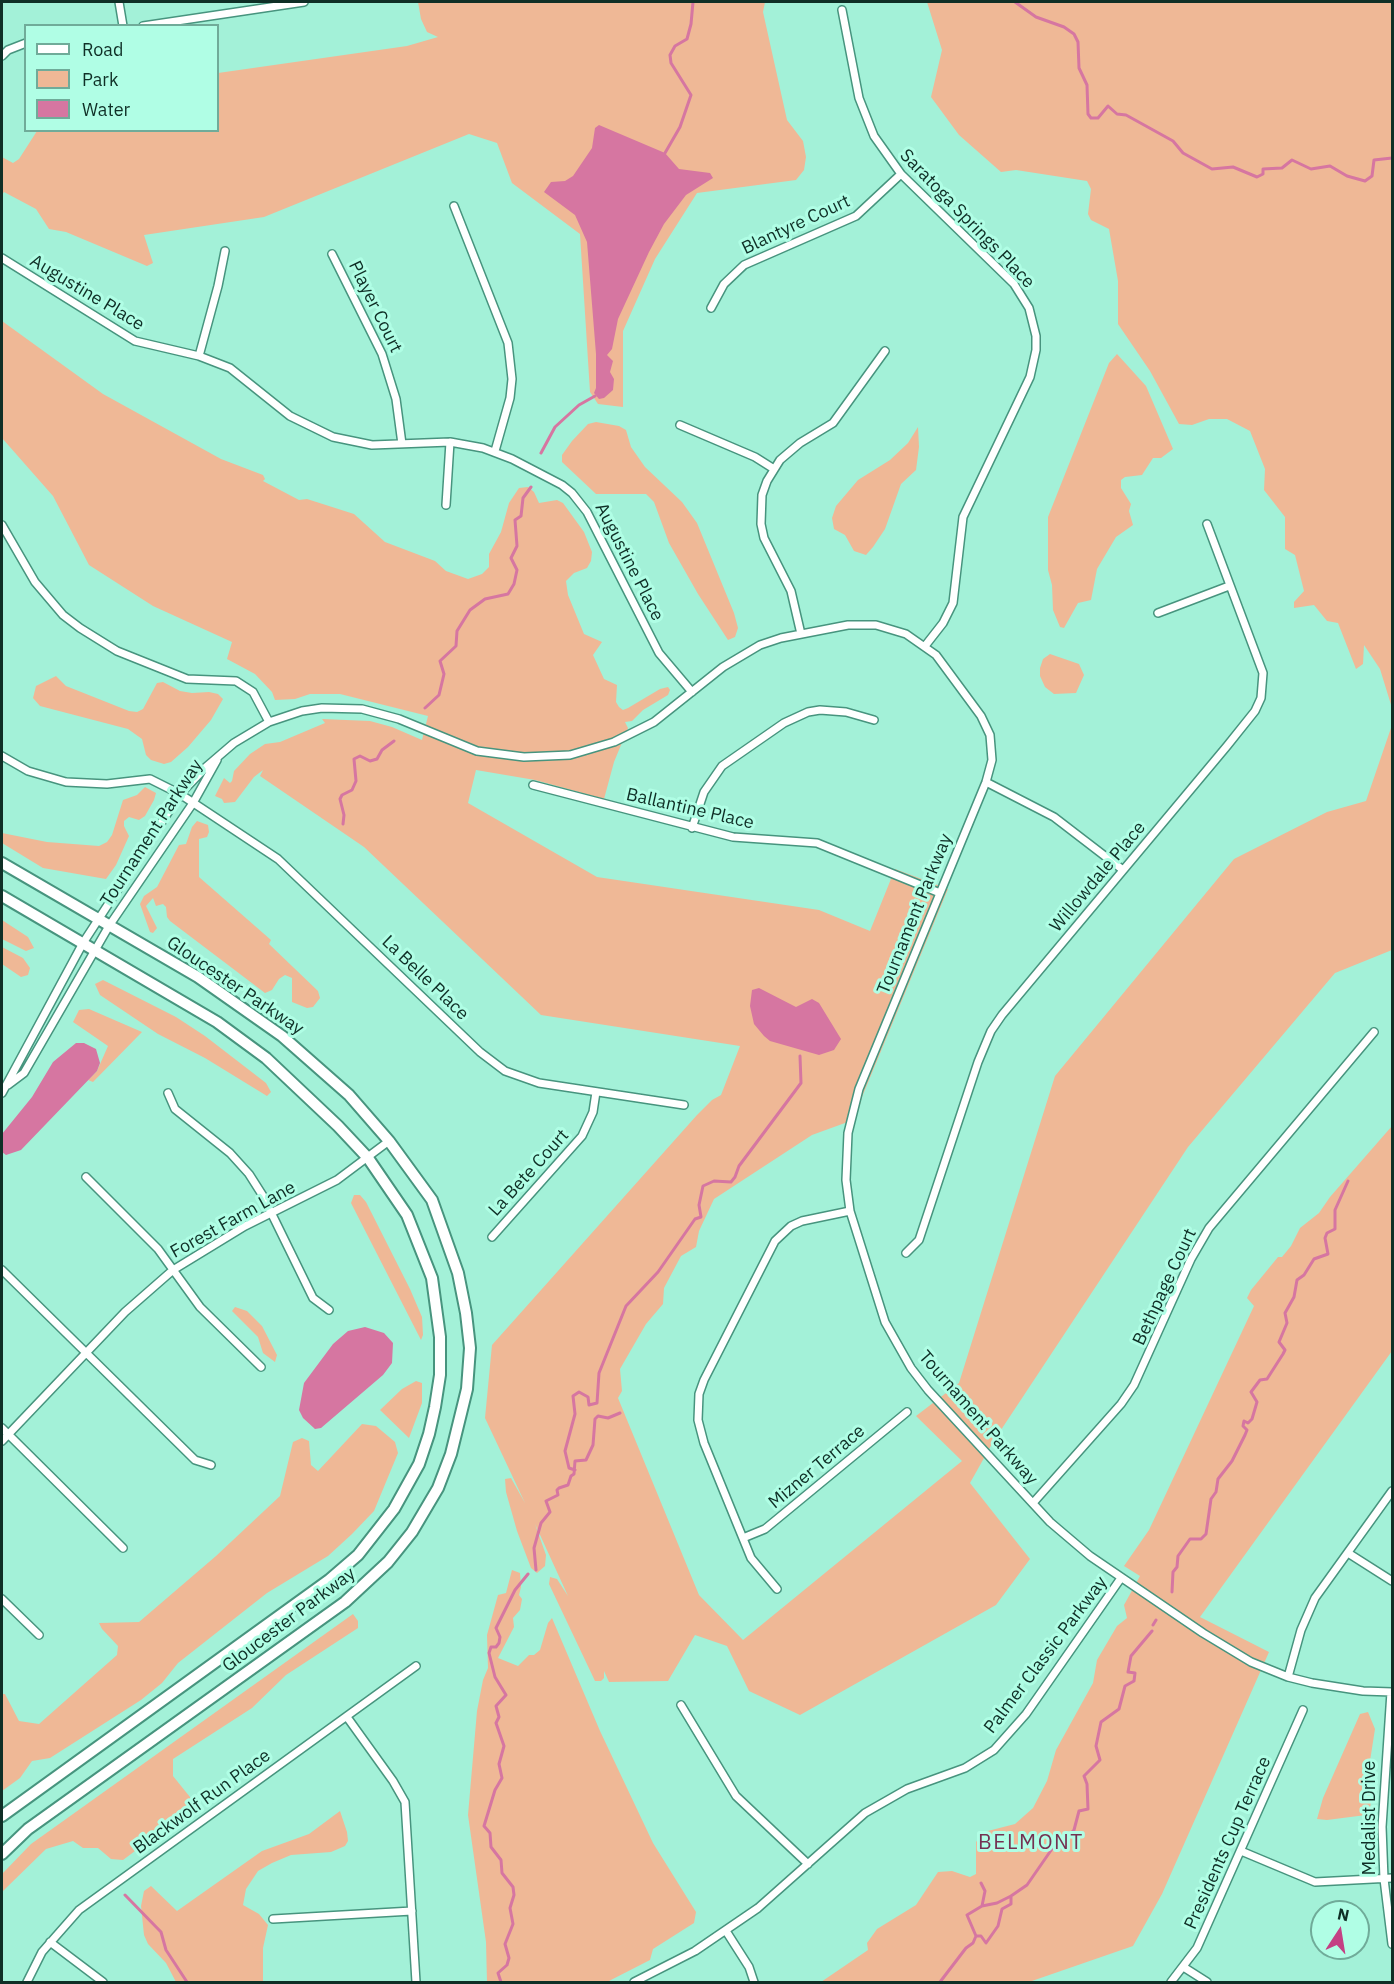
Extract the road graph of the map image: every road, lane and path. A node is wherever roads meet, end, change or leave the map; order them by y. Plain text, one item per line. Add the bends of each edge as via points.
1 (119, 2) edge
2 (237, 2) edge
3 (304, 2) edge
4 (842, 10) dead end
5 (238, 11) junction
6 (123, 24) edge
7 (155, 24) edge
8 (24, 44) edge
9 (2, 56) edge
10 (901, 174) junction
11 (454, 206) dead end
12 (225, 250) dead end
13 (332, 255) dead end
14 (2, 258) edge
15 (711, 308) dead end
16 (885, 351) dead end
17 (199, 356) junction
18 (680, 425) dead end
19 (450, 442) junction
20 (402, 444) junction
21 (495, 451) junction
22 (774, 468) junction
23 (446, 505) dead end
24 (1207, 524) dead end
25 (2, 525) edge
26 (1229, 585) junction
27 (1158, 613) dead end
28 (801, 634) junction
29 (925, 646) junction
30 (692, 692) junction
31 (874, 720) dead end
32 (268, 722) junction
33 (2, 756) edge
34 (219, 757) junction
35 (986, 782) junction
36 (533, 785) dead end
37 (180, 794) junction
38 (193, 803) junction
39 (692, 828) junction
40 (2, 863) edge
41 (1123, 870) junction
42 (940, 893) junction
43 (2, 896) edge
44 (98, 919) junction
45 (109, 926) junction
46 (83, 943) junction
47 (94, 950) junction
48 (1374, 1032) dead end
49 (3, 1088) edge
50 (596, 1092) junction
51 (168, 1093) dead end
52 (684, 1105) dead end
53 (389, 1141) junction
54 (368, 1158) junction
55 (86, 1177) dead end
56 (850, 1211) junction
57 (272, 1213) junction
58 (492, 1237) dead end
59 (906, 1253) dead end
60 (2, 1270) edge
61 (173, 1270) junction
62 (329, 1310) dead end
63 (87, 1353) junction
64 (261, 1367) dead end
65 (906, 1412) dead end
66 (2, 1428) edge
67 (8, 1434) junction
68 (2, 1442) edge
69 (211, 1465) dead end
70 (1392, 1491) edge
71 (1033, 1503) junction
72 (743, 1538) junction
73 (123, 1548) dead end
74 (1348, 1553) junction
75 (1121, 1578) junction
76 (1392, 1581) edge
77 (777, 1589) dead end
78 (2, 1599) edge
79 (39, 1635) dead end
80 (416, 1666) dead end
81 (1288, 1677) junction
82 (1392, 1692) edge
83 (681, 1705) dead end
84 (1303, 1710) dead end
85 (347, 1717) junction
86 (2, 1816) edge
87 (3, 1849) edge
88 (1241, 1851) junction
89 (808, 1864) junction
90 (1388, 1879) edge
91 (412, 1911) junction
92 (273, 1919) dead end
93 (726, 1931) junction
94 (50, 1942) junction
95 (1392, 1944) edge
96 (1185, 1968) junction
97 (27, 1983) edge
98 (103, 1983) edge
99 (416, 1983) edge
100 (634, 1983) edge
101 (754, 1983) edge
102 (1171, 1983) edge
103 (1207, 1983) edge

1 - 6 street
2 - 5 street
3 - 5 street
4 - 10 street, Saratoga Springs Place via 866,118 885,155
5 - 7 street
8 - 9 street
10 - 15 street, Blantyre Court via 856,216 744,265 724,284
10 - 29 street, Saratoga Springs Place via 1014,284 1029,308 1036,336 1030,377 963,517 953,603
11 - 21 street via 508,343 510,399
12 - 17 street
13 - 20 street, Player Court via 382,354 396,399
14 - 17 street, Augustine Place via 120,334 152,347
16 - 22 street via 838,418 789,451
17 - 20 street, Augustine Place via 247,379 311,428 372,445
18 - 22 street
19 - 20 street, Augustine Place
19 - 21 street, Augustine Place
19 - 23 street
21 - 30 street, Augustine Place via 562,485 580,501 660,653
22 - 28 street via 762,495 761,524 790,591
24 - 26 street, Willowdale Place
25 - 32 street via 35,582 63,615 80,628 117,651 187,680 236,681 253,692
26 - 27 street
26 - 41 street, Willowdale Place via 1263,673 1261,698 1248,720
28 - 29 street, Tournament Parkway via 848,625 876,625 906,634
28 - 30 street, Tournament Parkway via 742,654
29 - 35 street, Tournament Parkway via 943,663 986,724 992,748
30 - 32 street, Tournament Parkway via 654,722 624,738 590,750 546,757 477,751 399,719 362,709 322,708
31 - 39 street via 827,710 808,712 783,723 722,766 704,792
32 - 34 street, Tournament Parkway
33 - 37 street, La Belle Place via 28,771 66,782 107,784 150,779
34 - 37 street, Tournament Parkway
34 - 38 street, Tournament Parkway
35 - 41 street via 1054,817
35 - 42 street, Tournament Parkway
36 - 39 street, Ballantine Place
37 - 38 street, La Belle Place
37 - 44 street, Tournament Parkway
38 - 45 street, Tournament Parkway
38 - 50 street, La Belle Place via 278,858 493,1063 521,1078
39 - 42 street, Ballantine Place via 757,840 817,843
40 - 44 main road, Gloucester Parkway
41 - 59 street, Willowdale Place via 992,1031 919,1240
42 - 56 street, Tournament Parkway via 859,1089 846,1156
43 - 46 main road, Gloucester Parkway
44 - 45 main road, Gloucester Parkway
44 - 46 street, Tournament Parkway
45 - 47 street, Tournament Parkway
45 - 53 main road, Gloucester Parkway via 198,977 282,1036 349,1095
46 - 47 main road, Gloucester Parkway
46 - 49 street, Tournament Parkway
47 - 49 street, Tournament Parkway via 24,1073
47 - 54 main road, Gloucester Parkway via 241,1039 309,1097
48 - 71 street, Bethpage Court via 1209,1228 1134,1385
50 - 52 street, La Belle Place
50 - 58 street, La Bete Court via 593,1112 582,1136
51 - 57 street via 175,1109 240,1163
53 - 54 street, Forest Farm Lane
53 - 87 main road, Gloucester Parkway via 432,1200 458,1273 466,1313 470,1348 467,1389 438,1488 406,1541 359,1591
54 - 57 street, Forest Farm Lane via 338,1180
54 - 86 main road, Gloucester Parkway via 407,1215 424,1254 437,1305 440,1375 435,1407 429,1434 404,1493 380,1530 329,1580
55 - 61 street via 158,1248
56 - 71 street, Tournament Parkway via 876,1299 897,1344 928,1390
56 - 72 street via 802,1221 782,1232 704,1380 698,1407 700,1431
57 - 61 street, Forest Farm Lane via 215,1242
57 - 62 street via 313,1298
60 - 63 street
61 - 63 street, Forest Farm Lane via 124,1312
61 - 64 street via 200,1307
63 - 67 street, Forest Farm Lane
63 - 69 street via 195,1460
65 - 72 street, Mizner Terrace via 765,1529
66 - 67 street
67 - 68 street, Forest Farm Lane
67 - 73 street
70 - 74 street
71 - 75 street, Tournament Parkway via 1070,1539
72 - 77 street via 751,1558
74 - 76 street
74 - 81 street via 1306,1614
75 - 81 street, Tournament Parkway via 1231,1650
75 - 89 street, Palmer Classic Parkway via 1032,1705 994,1750 965,1768 908,1789 873,1808
78 - 79 street
80 - 85 street, Blackwolf Run Place
81 - 82 street, Tournament Parkway via 1337,1689
82 - 90 street, Medalist Drive via 1383,1786
83 - 89 street via 736,1796
84 - 88 street, Presidents Cup Terrace
85 - 91 street via 405,1802
85 - 94 street, Blackwolf Run Place via 79,1910
88 - 90 street via 1315,1882
88 - 96 street, Presidents Cup Terrace
89 - 93 street, Palmer Classic Parkway
90 - 95 street, Medalist Drive
91 - 92 street
91 - 99 street
93 - 100 street, Palmer Classic Parkway
93 - 101 street via 749,1967
94 - 97 street, Blackwolf Run Place
94 - 98 street
96 - 102 street, Presidents Cup Terrace
96 - 103 street

